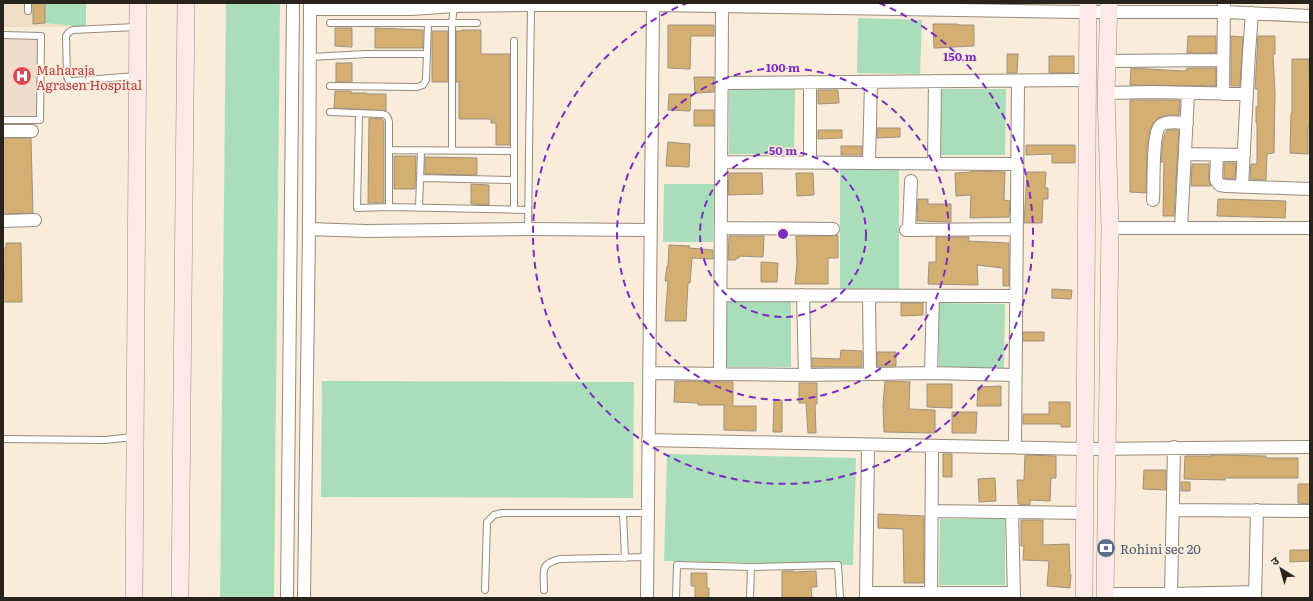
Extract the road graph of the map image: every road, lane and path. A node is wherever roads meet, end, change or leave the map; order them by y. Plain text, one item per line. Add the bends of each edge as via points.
1 (28, 3) edge
2 (138, 3) edge
3 (186, 3) edge
4 (293, 3) edge
5 (571, 4) edge
6 (612, 4) edge
7 (454, 5) edge
8 (531, 5) junction
9 (653, 5) junction
10 (729, 5) edge
11 (774, 5) edge
12 (310, 6) edge
13 (412, 6) edge
14 (870, 6) edge
15 (1224, 7) edge
16 (1088, 8) edge
17 (1109, 8) edge
18 (1258, 10) edge
19 (28, 11) dead end
20 (1310, 15) edge
21 (330, 23) dead end
22 (428, 23) junction
23 (452, 23) junction
24 (477, 24) dead end
25 (138, 27) junction
26 (3, 35) edge
27 (514, 41) dead end
28 (427, 54) junction
29 (310, 57) junction
30 (1223, 60) junction
31 (1107, 61) junction
32 (138, 76) junction
33 (1088, 80) junction
34 (935, 81) junction
35 (1018, 81) junction
36 (722, 82) junction
37 (810, 82) junction
38 (871, 82) junction
39 (330, 86) dead end
40 (1106, 93) junction
41 (1188, 94) junction
42 (1223, 94) junction
43 (1247, 94) junction
44 (330, 112) dead end
45 (359, 113) junction
46 (3, 120) edge
47 (1187, 123) junction
48 (3, 131) edge
49 (32, 131) dead end
50 (389, 150) junction
51 (421, 151) junction
52 (452, 151) junction
53 (514, 151) junction
54 (1185, 154) junction
55 (1217, 155) junction
56 (1244, 155) junction
57 (722, 162) junction
58 (810, 162) junction
59 (869, 162) junction
60 (934, 163) junction
61 (1017, 164) junction
62 (420, 178) junction
63 (514, 180) junction
64 (910, 180) dead end
65 (1242, 186) junction
66 (1310, 190) edge
67 (1153, 200) dead end
68 (389, 207) junction
69 (418, 208) junction
70 (514, 210) junction
71 (528, 210) junction
72 (35, 220) dead end
73 (3, 221) edge
74 (721, 228) junction
75 (1110, 228) junction
76 (1181, 228) junction
77 (1310, 228) edge
78 (309, 229) junction
79 (528, 229) junction
80 (833, 229) dead end
81 (1017, 229) junction
82 (650, 230) junction
83 (721, 295) junction
84 (803, 295) junction
85 (869, 296) junction
86 (933, 296) junction
87 (1016, 296) junction
88 (649, 373) junction
89 (931, 373) junction
90 (720, 374) junction
91 (870, 374) junction
92 (805, 375) junction
93 (1015, 375) junction
94 (135, 437) junction
95 (3, 439) edge
96 (648, 440) junction
97 (868, 445) junction
98 (932, 446) junction
99 (1174, 447) junction
100 (1310, 447) edge
101 (1015, 448) junction
102 (1085, 449) junction
103 (1107, 449) junction
104 (1173, 510) junction
105 (1257, 510) junction
106 (932, 511) junction
107 (1310, 511) edge
108 (1012, 512) junction
109 (623, 513) junction
110 (648, 513) junction
111 (1084, 513) junction
112 (647, 557) junction
113 (625, 558) junction
114 (751, 567) junction
115 (485, 590) dead end
116 (544, 590) dead end
117 (1171, 594) junction
118 (1014, 595) edge
119 (1255, 595) edge
120 (866, 596) edge
121 (931, 596) edge
122 (1105, 596) edge
123 (134, 598) edge
124 (180, 598) edge
125 (287, 598) edge
126 (304, 598) edge
127 (647, 598) edge
128 (676, 598) edge
129 (750, 598) edge
130 (840, 598) edge
131 (1084, 598) edge

1 - 19 lane
2 - 25 street
3 - 124 street
4 - 125 street
5 - 6 street
5 - 8 street
6 - 9 street
7 - 8 street
7 - 13 street
7 - 23 lane
8 - 71 lane
9 - 10 street
9 - 82 street
10 - 11 street
10 - 36 street
11 - 14 street
12 - 13 street
12 - 29 street
14 - 16 street
15 - 17 street
15 - 18 street
15 - 30 street
16 - 17 street
16 - 33 street
17 - 31 street
18 - 20 street
18 - 43 street
21 - 22 lane
22 - 23 lane
22 - 28 lane
23 - 24 lane
23 - 52 lane
25 - 32 street
25 - 32 lane via 68,32 66,77 73,81
26 - 46 lane via 41,36 40,120
27 - 53 lane
28 - 29 lane
28 - 39 lane via 426,80 423,85 417,87
29 - 78 street
30 - 31 street
30 - 42 street
31 - 40 street
32 - 94 street
33 - 35 street
33 - 102 street
34 - 35 street
34 - 38 street
34 - 60 street
35 - 61 street
36 - 37 street
36 - 57 street
37 - 38 street
37 - 58 street
38 - 59 street
40 - 41 street
40 - 75 street
41 - 42 street
41 - 47 street
42 - 43 street
43 - 56 street
44 - 45 lane
45 - 50 lane via 386,115 389,122
45 - 68 lane via 357,208
47 - 54 street
47 - 67 street via 1166,123 1158,128 1155,140
48 - 49 street
50 - 51 lane
50 - 68 lane
51 - 52 lane
51 - 62 lane
52 - 53 lane
53 - 63 lane
54 - 55 street
54 - 76 street
55 - 56 street
55 - 65 street via 1218,183
56 - 65 street
57 - 58 street
57 - 74 street
58 - 59 street
59 - 60 street
60 - 61 street
61 - 81 street
62 - 63 lane
62 - 69 lane
63 - 70 lane
64 - 81 street via 907,230
65 - 66 street
68 - 69 lane
69 - 70 lane
70 - 71 lane
71 - 79 lane
72 - 73 street
74 - 80 street
74 - 83 street
75 - 76 street
75 - 103 street
76 - 77 street
78 - 79 street
78 - 126 street
79 - 82 street
81 - 87 street
82 - 88 street
83 - 84 street
83 - 90 street
84 - 85 street
84 - 92 street
85 - 86 street
85 - 91 street
86 - 87 street
86 - 89 street
87 - 93 street
88 - 90 street
88 - 96 street
89 - 91 street
89 - 93 street
90 - 92 street
91 - 92 street
93 - 101 street
94 - 95 lane via 105,440
94 - 123 street
96 - 97 street
96 - 110 street
97 - 98 street
97 - 120 street
98 - 101 street
98 - 106 street
99 - 100 street
99 - 103 street
99 - 104 street
101 - 102 street
102 - 103 street
102 - 111 street
103 - 122 street
104 - 105 street
104 - 117 street
105 - 107 street
105 - 119 street
106 - 108 street
106 - 121 street
108 - 111 street
108 - 118 street
109 - 110 lane
109 - 113 lane
109 - 115 lane via 494,515 487,522
110 - 112 street
111 - 131 street
112 - 113 lane
112 - 127 street
113 - 116 lane via 560,558 549,561 544,567
114 - 128 lane via 677,565
114 - 129 lane
114 - 130 lane via 838,565
117 - 119 street
117 - 122 street
118 - 121 street
120 - 121 street

